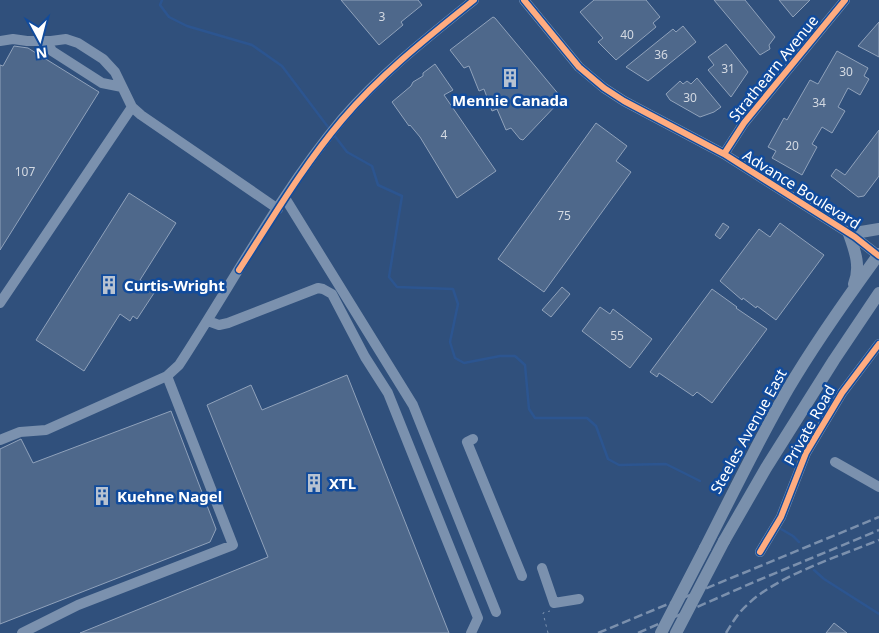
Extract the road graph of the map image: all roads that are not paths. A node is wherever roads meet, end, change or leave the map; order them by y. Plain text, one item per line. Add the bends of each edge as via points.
1 (474, 0) edge
2 (524, 0) edge
3 (845, 0) edge
4 (0, 41) edge
5 (47, 41) junction
6 (122, 87) junction
7 (132, 107) junction
8 (724, 154) junction
9 (285, 198) junction
10 (278, 210) junction
11 (879, 229) edge
12 (849, 234) junction
13 (879, 255) edge
14 (852, 291) junction
15 (879, 293) edge
16 (0, 304) edge
17 (208, 321) junction
18 (879, 344) edge
19 (875, 358) edge
20 (167, 376) junction
21 (0, 440) edge
22 (473, 440) dead end
23 (835, 462) dead end
24 (879, 487) edge
25 (760, 552) dead end
26 (542, 568) dead end
27 (522, 576) dead end
28 (579, 599) dead end
29 (496, 612) dead end
30 (22, 633) edge
31 (471, 633) edge
32 (660, 633) edge
33 (676, 633) edge

1 - 9 street via 375,85 322,145
2 - 8 street, Advance Boulevard via 579,67 604,88
3 - 8 street, Strathearn Avenue via 772,87
4 - 5 street
5 - 6 street via 52,51 102,83
5 - 6 street via 66,39 78,43 103,59
6 - 7 street
7 - 10 street
7 - 16 street
8 - 12 street, Advance Boulevard
9 - 10 street
9 - 29 street via 413,405
10 - 17 street
11 - 12 main road
12 - 13 street, Advance Boulevard
12 - 14 main road via 857,257 858,275
13 - 14 main road, Steeles Avenue East
14 - 32 main road, Steeles Avenue East, bridge via 788,389
15 - 33 main road, bridge via 770,461
17 - 20 street via 179,365
17 - 31 street via 219,325 228,323 318,288 332,294 388,393 478,618
18 - 19 street, Private Road
19 - 25 street, Private Road via 842,393 806,453 781,517
20 - 21 street via 46,430 20,432
20 - 30 street via 233,545 78,605
22 - 27 street via 467,442
23 - 24 street
26 - 28 street via 554,603

